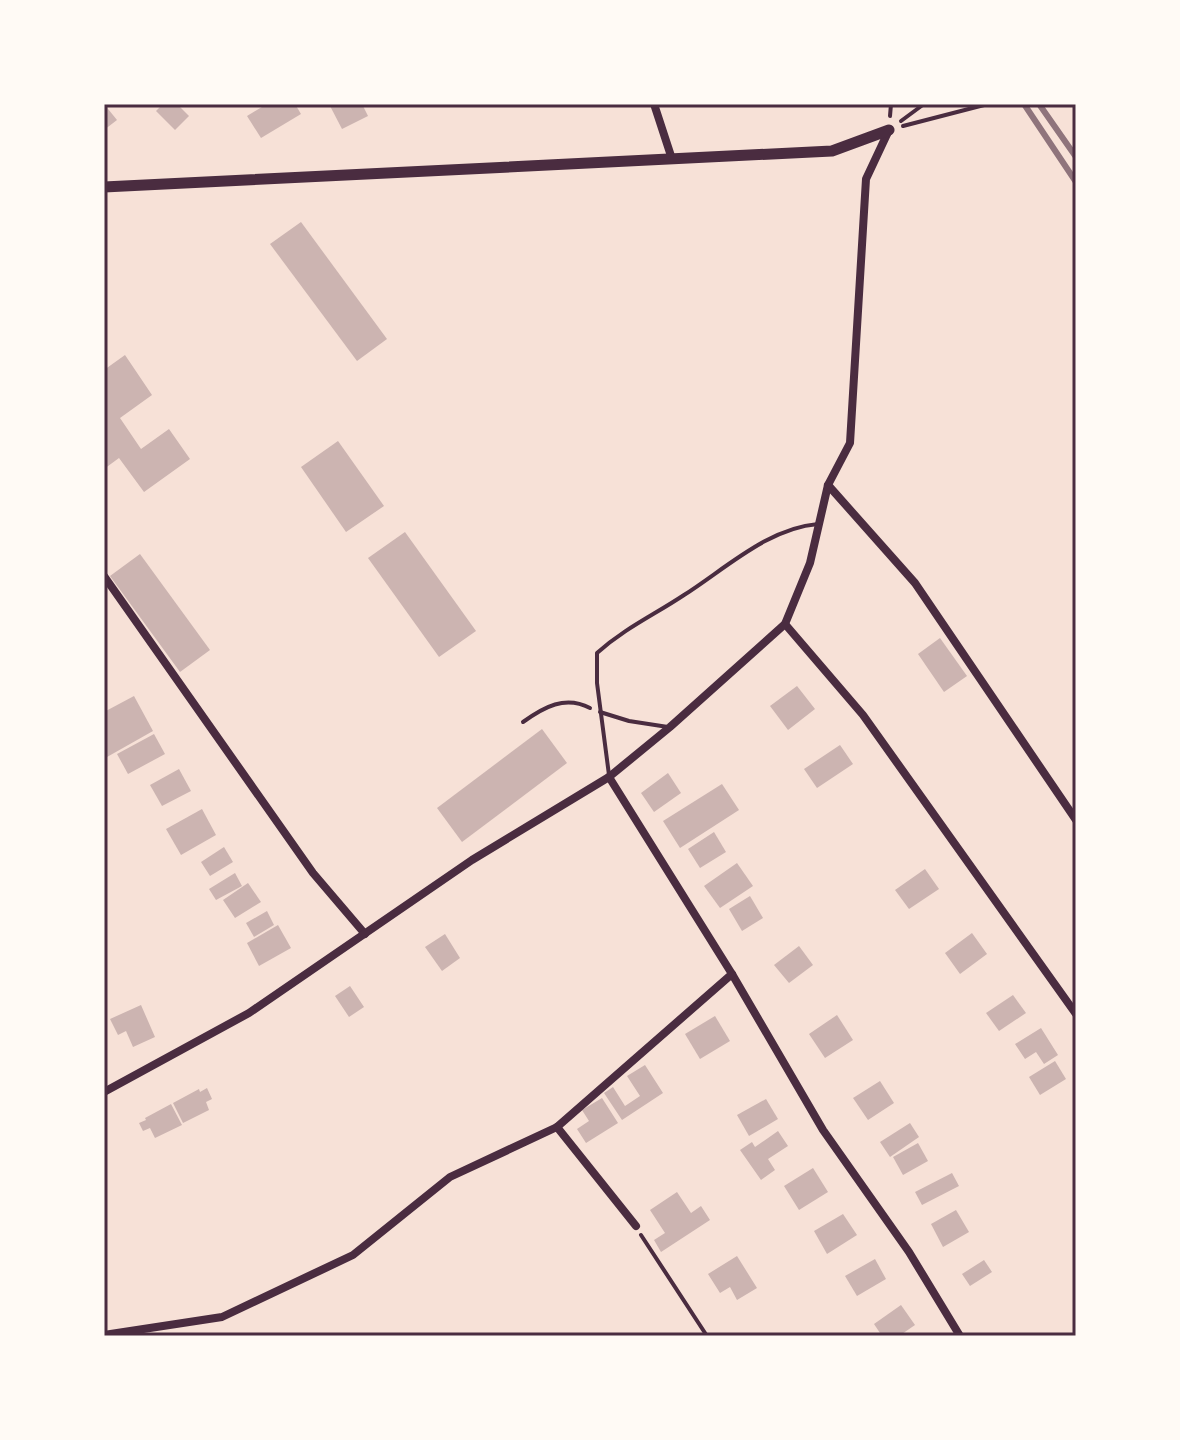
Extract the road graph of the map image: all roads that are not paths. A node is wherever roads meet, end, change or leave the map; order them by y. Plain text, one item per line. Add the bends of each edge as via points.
1 (654, 104) edge
2 (889, 130) joint
3 (672, 159) junction
4 (104, 187) edge
5 (828, 485) junction
6 (818, 524) junction
7 (104, 576) edge
8 (785, 624) junction
9 (600, 712) junction
10 (670, 727) junction
11 (609, 777) junction
12 (1076, 820) edge
13 (365, 934) junction
14 (732, 974) junction
15 (1076, 1014) edge
16 (104, 1092) edge
17 (557, 1127) junction
18 (636, 1226) road end
19 (104, 1335) edge
20 (960, 1336) edge

1 - 3 street
2 - 3 street via 832,151
2 - 5 street via 866,179 850,443
3 - 4 street
5 - 6 street
5 - 12 street via 915,583
6 - 8 street via 810,563
6 - 9 lane via 799,525 751,550 619,633 597,653
7 - 13 street via 313,873
8 - 10 street
8 - 15 street via 863,715
9 - 10 lane
9 - 11 lane
10 - 11 street
11 - 13 street via 472,860
11 - 14 street
13 - 16 street via 249,1013
14 - 17 street
14 - 20 street via 823,1130 909,1252
17 - 18 street
17 - 19 street via 450,1177 353,1255 222,1317

